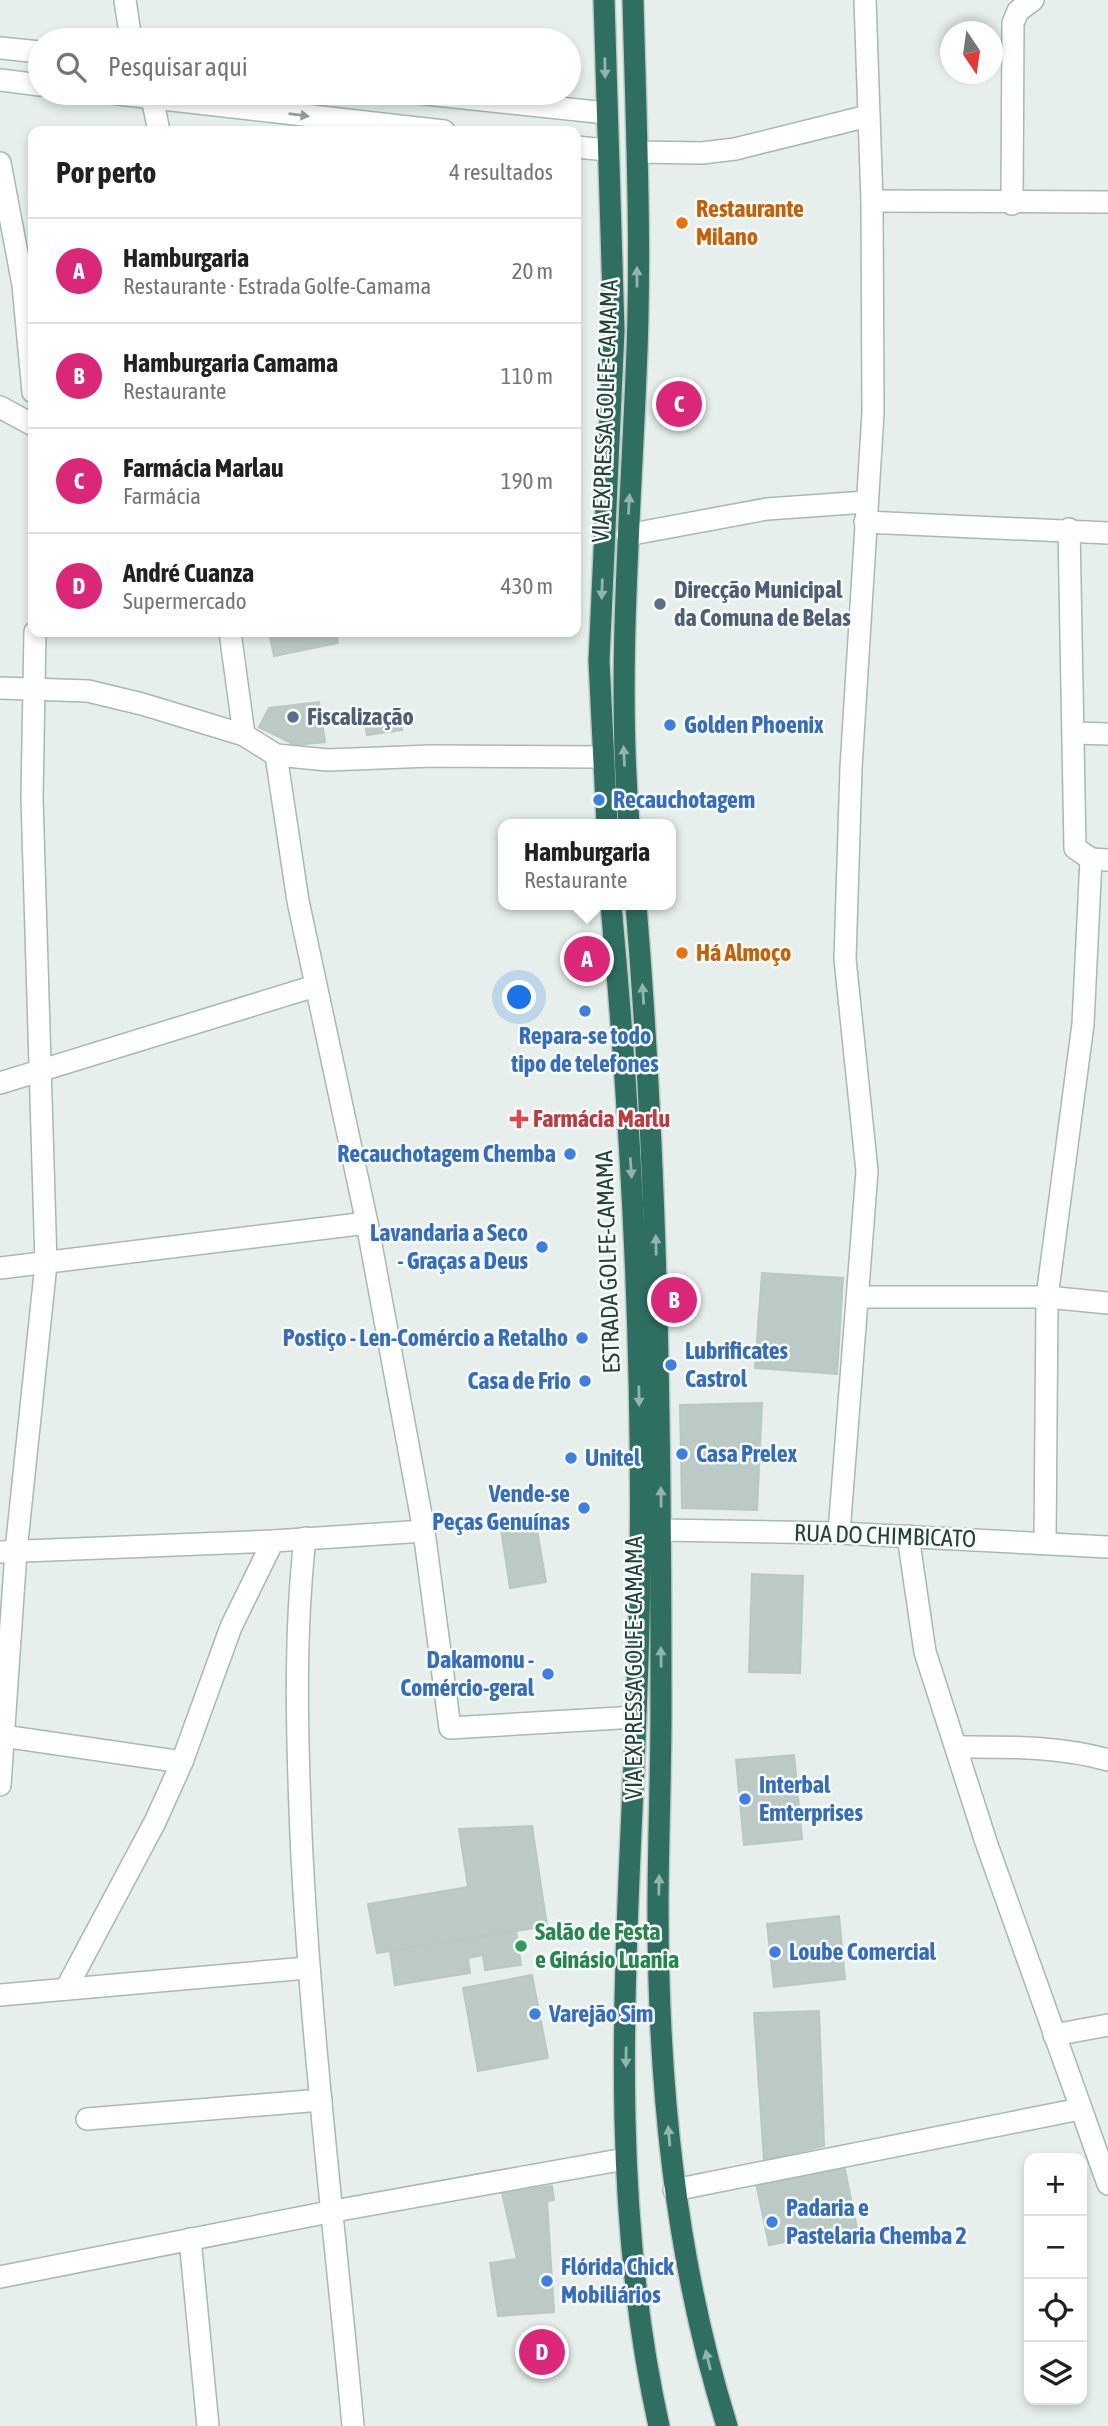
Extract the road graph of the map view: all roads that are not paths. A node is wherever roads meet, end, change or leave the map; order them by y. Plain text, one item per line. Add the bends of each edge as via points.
1 (125, 0) edge
2 (604, 0) edge
3 (633, 0) edge
4 (865, 0) edge
5 (1033, 0) edge
6 (129, 28) edge
7 (0, 48) edge
8 (28, 51) edge
9 (0, 80) edge
10 (28, 84) edge
11 (155, 105) edge
12 (234, 105) edge
13 (530, 105) edge
14 (606, 113) junction
15 (868, 116) junction
16 (158, 126) edge
17 (404, 126) edge
18 (581, 147) edge
19 (607, 150) junction
20 (637, 152) junction
21 (0, 163) edge
22 (872, 201) junction
23 (1108, 202) edge
24 (1012, 204) junction
25 (28, 285) edge
26 (0, 407) edge
27 (28, 422) edge
28 (866, 512) junction
29 (1069, 529) junction
30 (1108, 533) edge
31 (627, 535) junction
32 (35, 637) edge
33 (231, 637) edge
34 (0, 688) edge
35 (35, 688) junction
36 (1075, 733) junction
37 (1108, 734) edge
38 (244, 735) junction
39 (276, 755) junction
40 (603, 757) junction
41 (607, 819) edge
42 (629, 819) edge
43 (1099, 860) edge
44 (611, 910) edge
45 (636, 910) edge
46 (1098, 965) edge
47 (315, 986) junction
48 (38, 1070) junction
49 (0, 1083) edge
50 (367, 1223) junction
51 (46, 1264) junction
52 (0, 1268) edge
53 (859, 1297) junction
54 (1047, 1297) junction
55 (1108, 1303) edge
56 (640, 1450) joint
57 (662, 1530) junction
58 (424, 1531) junction
59 (839, 1533) junction
60 (908, 1536) junction
61 (305, 1538) junction
62 (273, 1541) junction
63 (1045, 1543) junction
64 (1108, 1547) edge
65 (8, 1552) edge
66 (4, 1668) edge
67 (636, 1717) junction
68 (3, 1736) junction
69 (957, 1747) junction
70 (1108, 1760) edge
71 (182, 1762) junction
72 (0, 1785) edge
73 (307, 1968) junction
74 (66, 1989) junction
75 (0, 1995) edge
76 (1108, 2025) edge
77 (1055, 2035) junction
78 (321, 2100) junction
79 (1080, 2109) junction
80 (87, 2119) dead end
81 (625, 2159) junction
82 (1108, 2184) edge
83 (674, 2190) junction
84 (334, 2211) junction
85 (190, 2239) junction
86 (0, 2277) edge
87 (208, 2426) edge
88 (352, 2426) edge
89 (659, 2426) edge
90 (727, 2426) edge

1 - 6 street
2 -> 14 highway
3 - 20 highway, VIA EXPRESSA GOLFE-CAMAMA
4 - 15 street
5 - 24 street via 1018,11 1013,23
7 - 8 street
9 - 10 street
11 - 16 street
12 -> 17 street
13 - 14 street
14 - 19 highway
15 - 20 street via 735,149
15 - 22 street
18 - 19 street
19 -> 40 highway via 614,330 599,661
31 -> 20 highway, VIA EXPRESSA GOLFE-CAMAMA via 636,373
21 - 25 street
22 - 24 street
22 - 28 street via 873,413
23 - 24 street
26 - 27 street
28 - 29 street
28 - 31 street via 767,509
28 - 53 street via 845,959 867,1171
29 - 30 street
29 - 36 street
42 -> 31 highway, VIA EXPRESSA GOLFE-CAMAMA via 623,751
32 - 35 street
33 - 38 street
34 - 35 street
35 - 38 street via 88,691
35 - 48 street via 32,798
36 - 37 street
36 - 43 street via 1075,848
38 - 39 street
39 - 40 street via 328,760
39 - 47 street
40 - 41 highway
43 - 46 street
44 -> 56 highway, ESTRADA GOLFE-CAMAMA via 635,1229
57 -> 45 highway, VIA EXPRESSA GOLFE-CAMAMA via 654,1184
46 - 54 street
47 - 48 street
47 - 50 street
48 - 49 street
48 - 51 street
50 - 51 street
50 - 58 street
51 - 52 street
51 - 65 street
53 - 54 street
53 - 59 street
54 - 55 street
54 - 63 street
56 - 67 highway, VIA EXPRESSA GOLFE-CAMAMA
57 - 59 street, RUA DO CHIMBICATO
83 -> 57 highway, VIA EXPRESSA GOLFE-CAMAMA via 662,2055 658,1911
58 - 61 street
58 - 67 street via 450,1728
59 - 60 street, RUA DO CHIMBICATO
60 - 63 street, RUA DO CHIMBICATO
60 - 69 street via 925,1652
61 - 62 street
61 - 73 street via 298,1604 298,1764
62 - 65 street
62 - 71 street via 232,1628
63 - 64 street, RUA DO CHIMBICATO
65 - 66 street
66 - 68 street
67 -> 81 highway, VIA EXPRESSA GOLFE-CAMAMA
68 - 71 street
68 - 72 street
69 - 70 street via 1041,1748
69 - 77 street
71 - 74 street via 110,1911
73 - 74 street
73 - 78 street
74 - 75 street
76 - 77 street
77 - 79 street
78 - 80 street
78 - 84 street
79 - 82 street
79 - 83 street
81 - 84 street
81 - 89 highway, VIA EXPRESSA GOLFE-CAMAMA via 636,2307
90 -> 83 highway, VIA EXPRESSA GOLFE-CAMAMA via 699,2323
84 - 85 street
84 - 88 street
85 - 86 street
85 - 87 street

